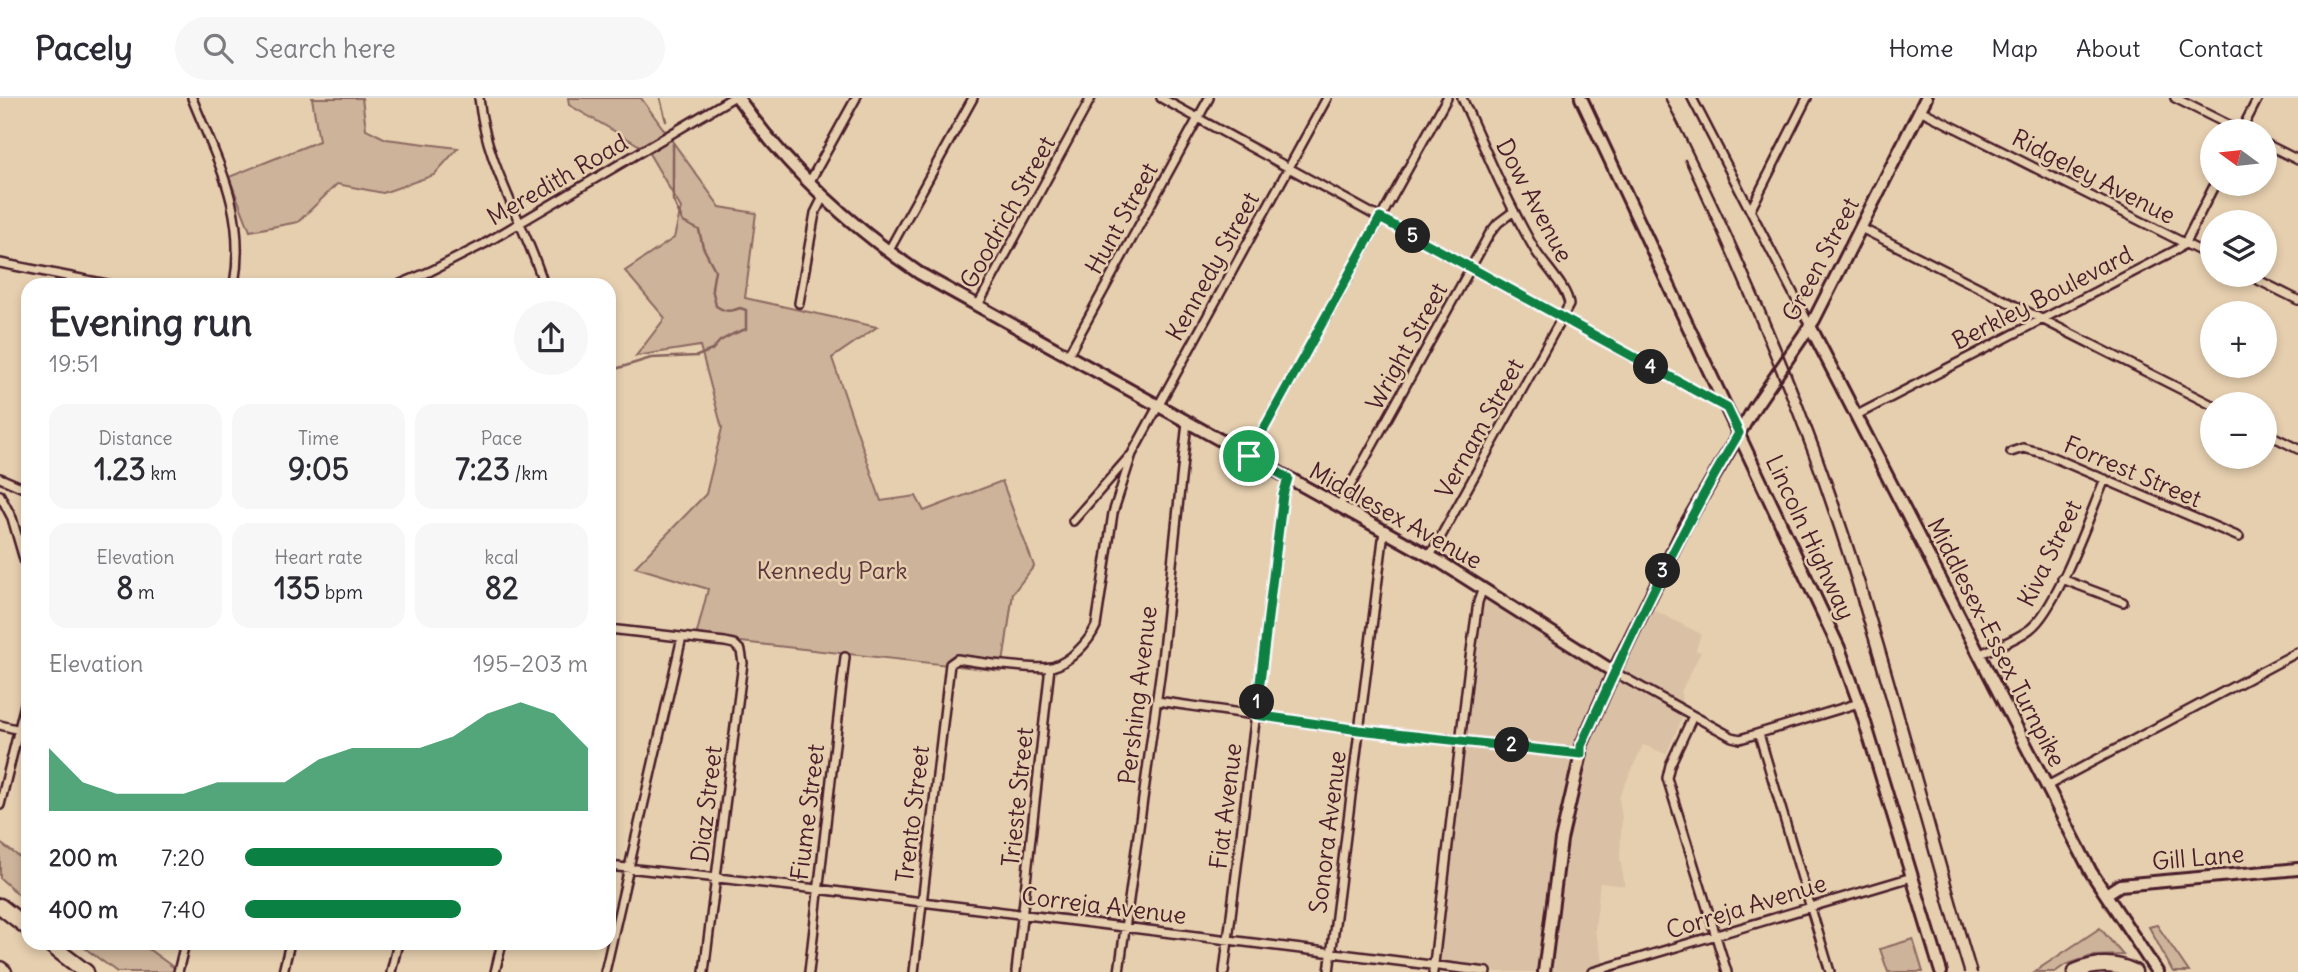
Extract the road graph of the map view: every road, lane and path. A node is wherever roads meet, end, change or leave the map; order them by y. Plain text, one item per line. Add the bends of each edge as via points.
1 (191, 98) edge
2 (479, 98) edge
3 (732, 98) edge
4 (738, 98) edge
5 (856, 98) edge
6 (973, 98) edge
7 (1091, 98) edge
8 (1161, 98) edge
9 (1209, 98) edge
10 (1327, 98) edge
11 (1447, 98) edge
12 (1462, 98) edge
13 (1581, 98) edge
14 (1692, 98) edge
15 (1807, 98) edge
16 (1926, 98) edge
17 (2175, 98) edge
18 (2258, 98) edge
19 (1920, 110) junction
20 (1198, 118) junction
21 (2217, 119) edge
22 (2247, 119) edge
23 (2277, 150) edge
24 (2298, 160) edge
25 (1289, 168) junction
26 (809, 183) junction
27 (2209, 196) edge
28 (823, 197) junction
29 (1751, 209) junction
30 (1514, 211) junction
31 (1380, 218) junction
32 (519, 224) junction
33 (1861, 228) junction
34 (2185, 243) junction
35 (2200, 251) edge
36 (888, 252) junction
37 (0, 263) edge
38 (1471, 268) junction
39 (76, 278) edge
40 (235, 278) edge
41 (414, 278) edge
42 (542, 278) edge
43 (2272, 287) edge
44 (2298, 300) edge
45 (799, 303) dead end
46 (977, 307) junction
47 (1562, 318) junction
48 (2040, 318) junction
49 (1810, 326) junction
50 (1067, 357) junction
51 (2200, 399) edge
52 (1157, 406) junction
53 (1727, 408) junction
54 (1857, 415) junction
55 (1187, 422) junction
56 (1739, 433) junction
57 (2277, 438) edge
58 (2298, 449) edge
59 (2011, 452) dead end
60 (1132, 454) junction
61 (1249, 456) junction
62 (0, 478) edge
63 (1288, 478) junction
64 (2105, 479) junction
65 (21, 486) edge
66 (0, 495) edge
67 (1339, 506) junction
68 (1073, 521) dead end
69 (1384, 531) junction
70 (2239, 537) dead end
71 (21, 549) edge
72 (1430, 556) junction
73 (2062, 579) junction
74 (1483, 588) junction
75 (2123, 602) dead end
76 (616, 630) edge
77 (682, 637) junction
78 (2298, 652) edge
79 (1981, 654) junction
80 (845, 657) dead end
81 (1051, 667) junction
82 (1614, 672) junction
83 (1157, 701) junction
84 (1859, 703) junction
85 (1256, 715) junction
86 (1693, 716) junction
87 (21, 719) edge
88 (0, 725) edge
89 (18, 730) junction
90 (1359, 730) junction
91 (21, 731) edge
92 (1759, 734) junction
93 (1460, 740) junction
94 (1581, 754) junction
95 (2047, 786) junction
96 (0, 805) edge
97 (616, 867) edge
98 (628, 869) junction
99 (2298, 869) edge
100 (716, 877) junction
101 (1912, 877) junction
102 (817, 889) junction
103 (2106, 894) junction
104 (920, 903) junction
105 (0, 906) edge
106 (1811, 906) junction
107 (1023, 915) junction
108 (21, 922) edge
109 (616, 923) edge
110 (1125, 927) junction
111 (1717, 934) junction
112 (1228, 940) junction
113 (57, 950) edge
114 (183, 950) edge
115 (289, 950) edge
116 (396, 950) edge
117 (500, 950) edge
118 (610, 950) edge
119 (1331, 953) junction
120 (1433, 969) edge
121 (1614, 969) edge
122 (86, 972) edge
123 (178, 972) edge
124 (284, 972) edge
125 (391, 972) edge
126 (495, 972) edge
127 (605, 972) edge
128 (704, 972) edge
129 (809, 972) edge
130 (914, 972) edge
131 (1016, 972) edge
132 (1119, 972) edge
133 (1224, 972) edge
134 (1329, 972) edge
135 (1487, 972) edge
136 (1544, 972) edge
137 (1592, 972) edge
138 (1727, 972) edge
139 (1830, 972) edge
140 (1941, 972) edge
141 (2075, 972) edge
142 (2134, 972) edge
143 (2157, 972) edge

1 - 40 street via 227,183 238,232
2 - 32 street via 490,154
3 - 32 street, Meredith Road
4 - 26 street, Middlesex Avenue
5 - 26 street
6 - 36 street
7 - 46 street, Goodrich Street
8 - 20 street
9 - 20 street, Hunt Street
10 - 25 street, Kennedy Street
11 - 31 street
12 - 30 street, Dow Avenue
13 - 53 street, Lincoln Highway
14 - 29 street
15 - 29 street
16 - 19 street, Green Street
17 - 21 street
18 - 22 street
19 - 33 street, Green Street
19 - 34 street, Ridgeley Avenue
20 - 25 street
20 - 50 street, Hunt Street
23 - 24 street
25 - 31 street
25 - 52 street, Kennedy Street
26 - 28 street, Middlesex Avenue
27 - 34 street
28 - 36 street, Middlesex Avenue
28 - 45 street via 815,213
29 - 49 street
30 - 38 street, Wright Street via 1494,227
30 - 47 street, Dow Avenue via 1568,297
31 - 38 street
31 - 61 street
32 - 41 street, Meredith Road
32 - 42 street
33 - 48 street
33 - 49 street, Green Street
34 - 35 street, Ridgeley Avenue
34 - 48 street, Berkley Boulevard
36 - 46 street, Middlesex Avenue
37 - 39 street
38 - 47 street
38 - 67 street, Wright Street
43 - 44 street
46 - 50 street, Middlesex Avenue
47 - 53 street
47 - 72 street, Vernam Street
48 - 51 street
48 - 54 street, Berkley Boulevard
49 - 54 street, Middlesex-Essex Turnpike
49 - 56 street, Green Street
50 - 52 street, Middlesex Avenue
52 - 55 street, Middlesex Avenue
52 - 60 street, Kennedy Street
53 - 56 street, Lincoln Highway
54 - 79 street, Middlesex-Essex Turnpike
55 - 61 street, Middlesex Avenue
55 - 83 street, Pershing Avenue
56 - 82 street, Green Street via 1685,526
56 - 84 street, Lincoln Highway via 1832,631
57 - 58 street
59 - 64 street, Forrest Street via 2037,451
60 - 68 street, Kennedy Street
60 - 81 street, Kennedy Street via 1113,513 1096,626 1077,651
61 - 63 street, Middlesex Avenue
62 - 65 street
63 - 67 street, Middlesex Avenue
63 - 85 street, Fiat Avenue
64 - 70 street, Forrest Street
64 - 73 street, Kiva Street
66 - 71 street
67 - 69 street, Middlesex Avenue
69 - 72 street, Middlesex Avenue
69 - 90 street, Sonora Avenue
72 - 74 street, Middlesex Avenue
73 - 75 street
73 - 79 street, Kiva Street via 2049,607 2033,626
74 - 82 street, Middlesex Avenue
74 - 93 street
76 - 77 street
77 - 98 street
77 - 100 street, Diaz Street via 734,644 743,663
78 - 95 street
79 - 95 street, Middlesex-Essex Turnpike
80 - 102 street, Fiume Street
81 - 104 street, Trento Street via 957,659 949,667
81 - 107 street, Trieste Street
82 - 86 street, Middlesex Avenue
82 - 94 street, Green Street
83 - 85 street
83 - 110 street, Pershing Avenue
84 - 92 street, Middlesex Avenue
84 - 101 street, Lincoln Highway
85 - 90 street
85 - 112 street, Fiat Avenue
86 - 92 street, Middlesex Avenue via 1735,738
86 - 111 street via 1667,778
87 - 89 street
88 - 89 street
89 - 91 street
89 - 96 street
90 - 93 street
90 - 119 street, Sonora Avenue
92 - 106 street
93 - 94 street
93 - 120 street
94 - 136 street, Green Street via 1561,840
95 - 103 street, Middlesex-Essex Turnpike
97 - 98 street, Correja Avenue
98 - 100 street, Correja Avenue
98 - 109 street
99 - 103 street, Gill Lane via 2120,885
100 - 102 street, Correja Avenue
100 - 128 street, Diaz Street
101 - 106 street, Correja Avenue
101 - 140 street, Lincoln Highway
102 - 104 street, Correja Avenue
102 - 129 street, Fiume Street
103 - 143 street, Middlesex-Essex Turnpike
104 - 107 street, Correja Avenue
104 - 130 street, Trento Street
105 - 108 highway
106 - 111 street, Correja Avenue
106 - 139 street
107 - 110 street, Correja Avenue
107 - 131 street, Trieste Street
110 - 112 street, Correja Avenue
110 - 132 street, Pershing Avenue
111 - 121 street, Correja Avenue
111 - 138 street
112 - 119 street, Correja Avenue
112 - 133 street, Fiat Avenue
113 - 122 highway
114 - 123 street
115 - 124 street
116 - 125 street
117 - 126 street
118 - 127 street
119 - 120 street, Correja Avenue
119 - 134 street, Sonora Avenue
120 - 135 street, Correja Avenue
121 - 137 street, Correja Avenue
141 - 142 highway via 2101,964

